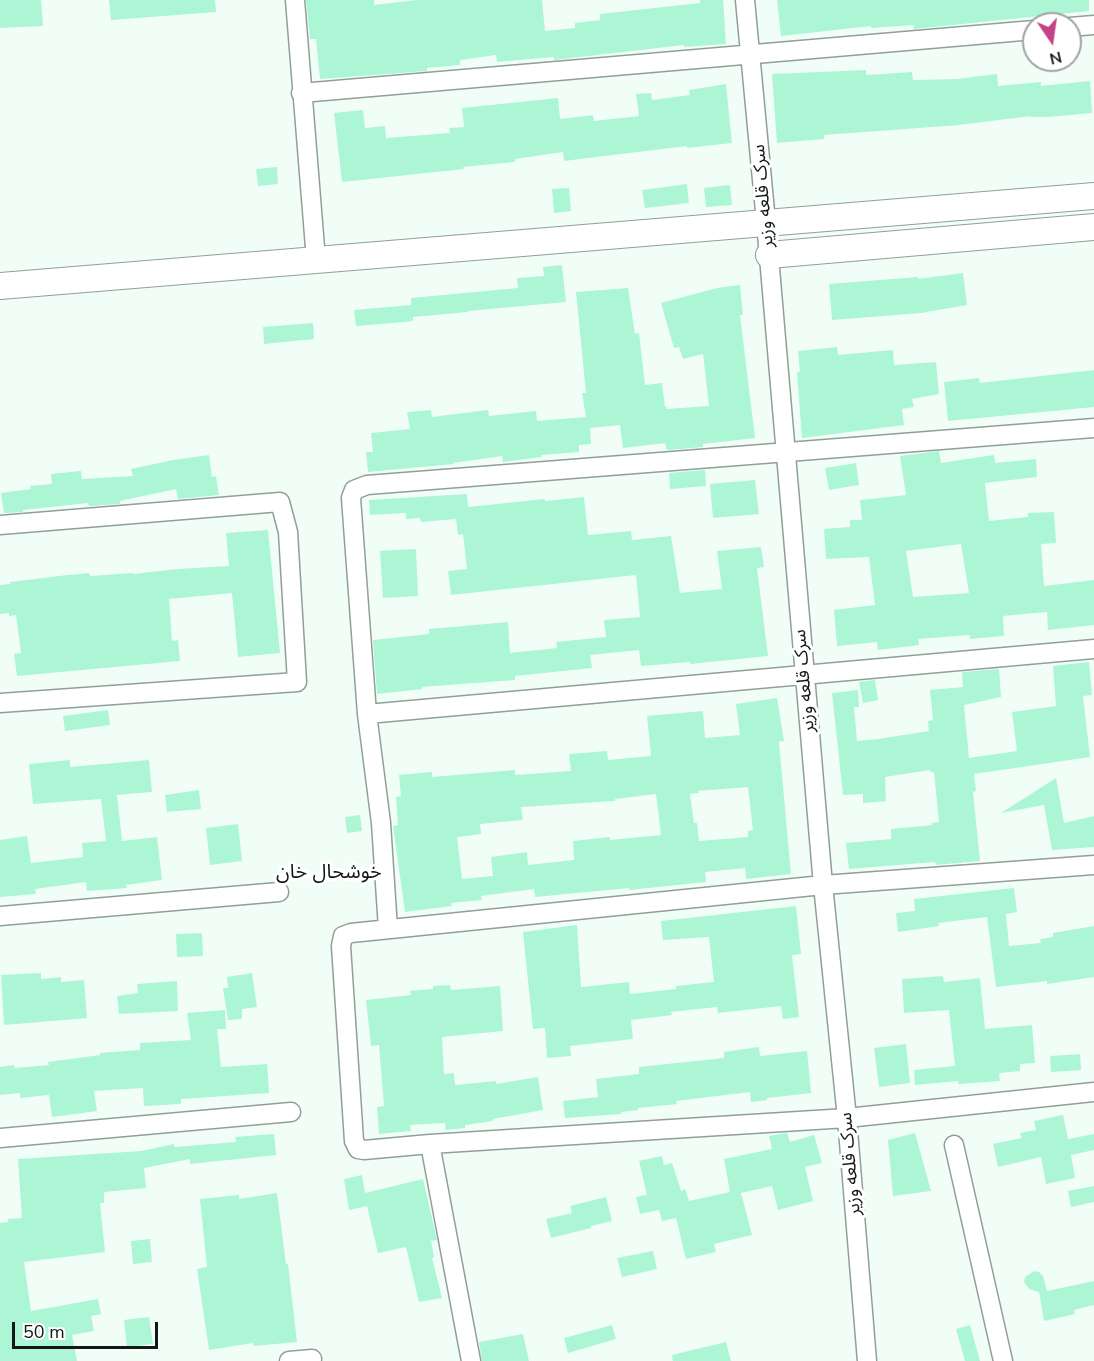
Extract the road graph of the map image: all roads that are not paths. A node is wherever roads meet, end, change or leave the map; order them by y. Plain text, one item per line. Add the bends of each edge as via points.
1 (295, 0) edge
2 (745, 0) edge
3 (1022, 31) edge
4 (751, 55) junction
5 (301, 93) junction
6 (1094, 196) edge
7 (766, 222) junction
8 (1094, 227) edge
9 (769, 255) junction
10 (315, 260) junction
11 (0, 286) edge
12 (1094, 428) edge
13 (786, 451) junction
14 (0, 525) edge
15 (1094, 649) edge
16 (805, 673) junction
17 (0, 703) edge
18 (367, 714) junction
19 (1094, 865) edge
20 (823, 885) junction
21 (279, 892) dead end
22 (0, 916) edge
23 (388, 929) junction
24 (1094, 1092) edge
25 (291, 1112) dead end
26 (847, 1118) junction
27 (0, 1138) edge
28 (430, 1144) junction
29 (954, 1145) dead end
30 (312, 1359) dead end
31 (289, 1361) edge
32 (471, 1361) edge
33 (867, 1361) edge
34 (1003, 1361) edge

1 - 5 street
2 - 4 street, سرک قلعه وزیر
3 - 4 street
4 - 5 street
4 - 7 street, سرک قلعه وزیر
5 - 10 street
6 - 7 street
7 - 9 street, سرک قلعه وزیر
7 - 10 street
8 - 9 street
9 - 13 street, سرک قلعه وزیر
10 - 11 street
12 - 13 street
13 - 16 street, سرک قلعه وزیر
13 - 18 street via 368,485 354,490 351,498
14 - 17 street via 280,502 288,532 297,682
15 - 16 street
16 - 18 street
16 - 20 street, سرک قلعه وزیر
18 - 23 street via 381,823
19 - 20 street
20 - 23 street
20 - 26 street, سرک قلعه وزیر
21 - 22 street
23 - 28 street via 351,933 344,936 341,945 354,1141 358,1149 364,1150
24 - 26 street
25 - 27 street
26 - 28 street
26 - 33 street, سرک قلعه وزیر
28 - 32 street
29 - 34 street
30 - 31 street

